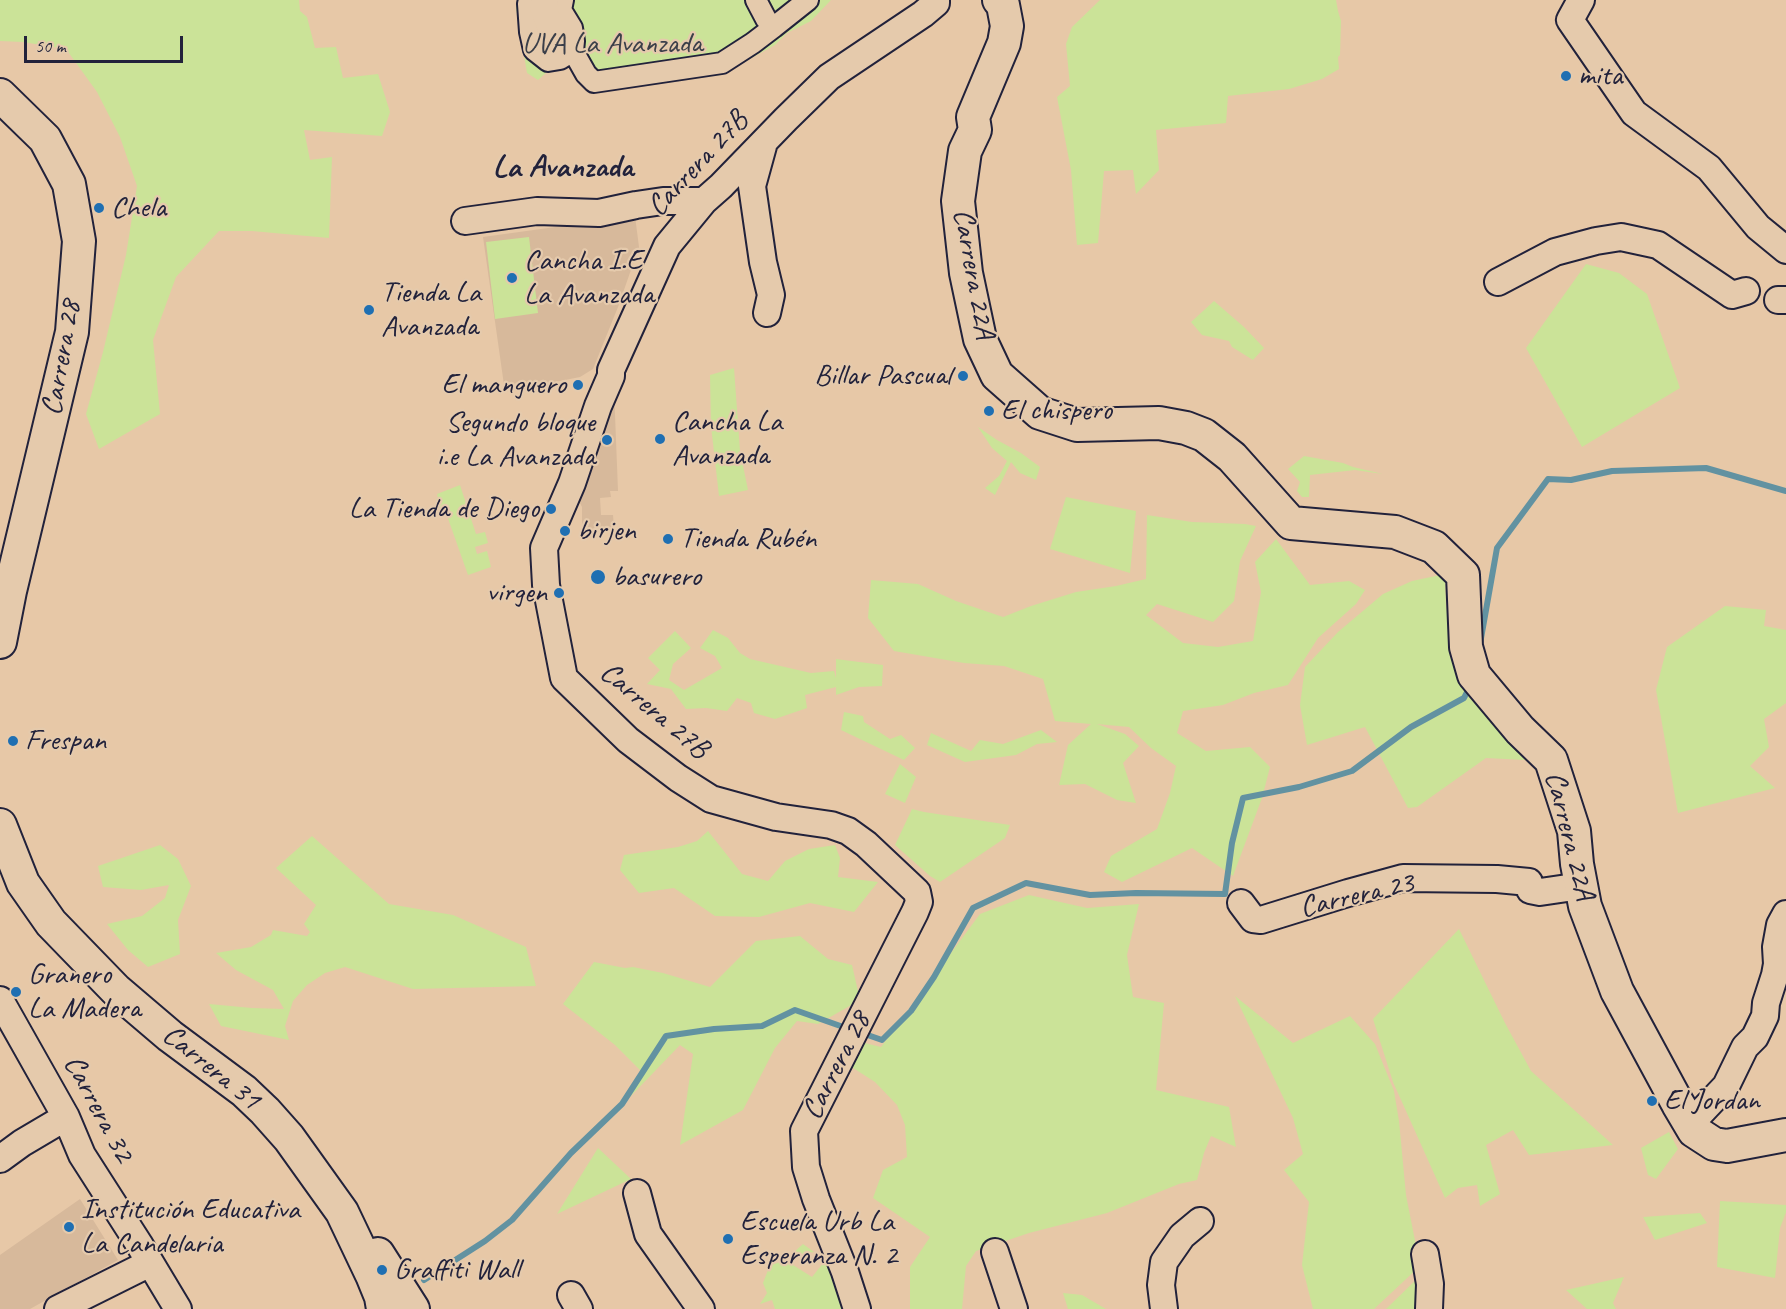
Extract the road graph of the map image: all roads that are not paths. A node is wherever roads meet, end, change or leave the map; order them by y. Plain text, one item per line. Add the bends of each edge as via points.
1 (529, 0) edge
2 (545, 0) edge
3 (563, 0) edge
4 (756, 0) edge
5 (808, 0) edge
6 (936, 0) edge
7 (999, 0) edge
8 (1581, 0) edge
9 (774, 27) junction
10 (564, 45) junction
11 (0, 95) edge
12 (764, 143) junction
13 (704, 201) junction
14 (465, 221) dead end
15 (1786, 250) edge
16 (1498, 282) dead end
17 (1746, 291) dead end
18 (767, 313) dead end
19 (0, 642) edge
20 (0, 825) edge
21 (1581, 886) junction
22 (919, 898) joint
23 (1241, 903) dead end
24 (1786, 914) edge
25 (1781, 973) edge
26 (0, 1000) edge
27 (66, 1118) junction
28 (1693, 1127) junction
29 (1786, 1135) edge
30 (0, 1159) edge
31 (637, 1193) dead end
32 (1200, 1221) dead end
33 (995, 1252) dead end
34 (361, 1253) junction
35 (1425, 1254) dead end
36 (150, 1263) junction
37 (58, 1309) edge
38 (178, 1309) edge
39 (383, 1309) edge
40 (413, 1309) edge
41 (701, 1309) edge
42 (857, 1309) edge
43 (1014, 1309) edge
44 (1164, 1309) edge
45 (1429, 1309) edge

1 - 10 street via 534,50 548,61 560,59
2 - 10 street via 543,7
3 - 10 street via 561,10 572,28 574,41
4 - 9 street
5 - 9 street
6 - 12 street, Carrera 27B via 915,20 829,78
7 - 21 street, Carrera 22A via 1006,26 1004,43 973,117 975,130 965,151 958,201 966,273 980,339 997,375 1040,412 1077,425 1159,423 1204,435 1232,457 1291,522 1395,532 1434,546 1463,575 1466,647 1474,675 1551,760 1574,831
8 - 15 street via 1570,20 1634,113 1709,168 1758,227
9 - 10 street via 722,63 594,82
11 - 19 street, Carrera 28 via 45,139 69,184 79,241 72,332
12 - 13 street, Carrera 27B
12 - 18 street via 752,186 771,295
13 - 14 street via 663,201 599,213 537,211
13 - 22 street, Carrera 27B via 667,246 611,370 572,483 544,548 546,585 564,678 628,740 711,799 848,831 867,844
16 - 17 street via 1556,252 1621,237 1658,245 1732,295
20 - 34 street, Carrera 31 via 23,883 51,923 116,990 265,1112 289,1138 342,1212
21 - 23 street, Carrera 23 via 1540,892 1530,890 1529,882 1403,878 1261,920 1253,919
21 - 28 street, Carrera 22A via 1584,906 1617,991
22 - 42 street, Carrera 28 via 804,1131 806,1167
24 - 25 street via 1776,947
25 - 28 street via 1755,1037 1745,1047 1726,1086
26 - 27 street, Carrera 32
27 - 30 street
27 - 36 street, Carrera 32 via 82,1155
28 - 29 street via 1714,1144 1727,1146
31 - 41 street via 648,1234
32 - 44 street via 1182,1236 1164,1262
33 - 43 street
34 - 39 street, Carrera 31
34 - 40 street via 375,1249
35 - 45 street
36 - 37 street
36 - 38 street, Carrera 32

